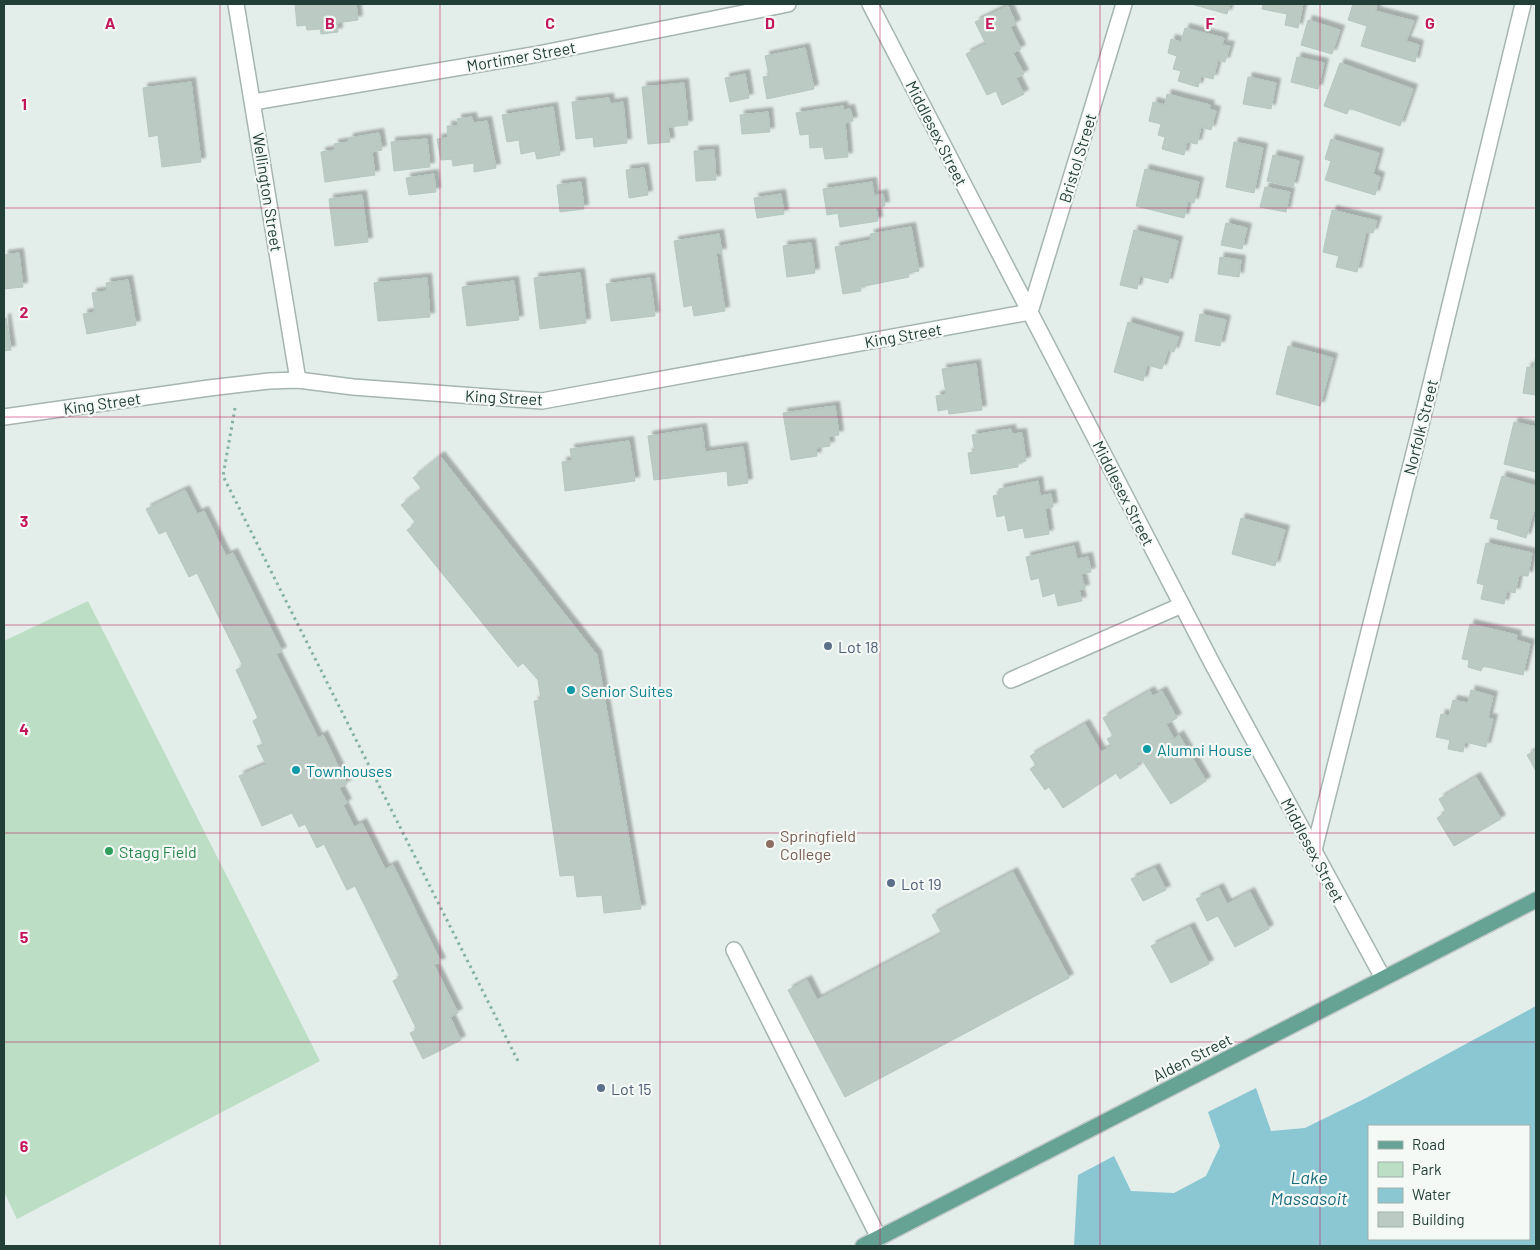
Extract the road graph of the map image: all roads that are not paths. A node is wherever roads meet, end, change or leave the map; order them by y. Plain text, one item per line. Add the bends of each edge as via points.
1 (236, 4) edge
2 (788, 4) edge
3 (870, 4) edge
4 (1124, 4) edge
5 (1523, 4) edge
6 (253, 102) junction
7 (1030, 312) junction
8 (298, 380) junction
9 (4, 417) edge
10 (1182, 605) junction
11 (1011, 680) dead end
12 (1314, 850) junction
13 (1536, 900) edge
14 (734, 950) dead end
15 (1383, 978) junction
16 (879, 1238) junction
17 (863, 1246) edge

1 - 6 street, Wellington Street
2 - 6 street, Mortimer Street via 533,55
3 - 7 street, Middlesex Street
4 - 7 street, Bristol Street
5 - 12 street, Norfolk Street
6 - 8 street, Wellington Street
7 - 8 street, King Street via 542,401
7 - 10 street, Middlesex Street
8 - 9 street, King Street via 239,384
10 - 11 street
10 - 12 street, Middlesex Street
12 - 15 street, Middlesex Street
13 - 15 main road, Alden Street
14 - 16 street
15 - 16 main road, Alden Street
16 - 17 main road, Alden Street

